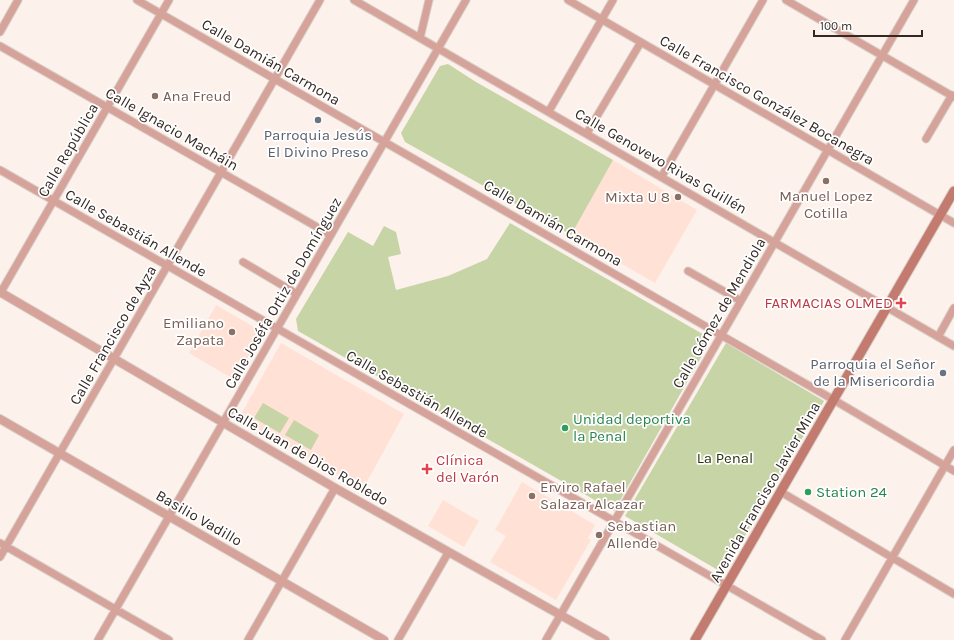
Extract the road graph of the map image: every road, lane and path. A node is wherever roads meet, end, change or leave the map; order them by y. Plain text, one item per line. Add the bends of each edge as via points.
1 (18, 0) edge
2 (137, 0) edge
3 (170, 0) edge
4 (320, 0) edge
5 (354, 0) edge
6 (429, 0) edge
7 (466, 0) edge
8 (568, 0) edge
9 (613, 0) edge
10 (763, 0) edge
11 (786, 0) edge
12 (914, 0) edge
13 (161, 14) junction
14 (602, 20) junction
15 (0, 32) edge
16 (420, 38) junction
17 (641, 42) junction
18 (0, 46) edge
19 (439, 49) junction
20 (882, 56) junction
21 (274, 78) junction
22 (714, 85) junction
23 (953, 96) edge
24 (108, 107) junction
25 (549, 111) junction
26 (587, 133) junction
27 (926, 139) dead end
28 (386, 142) junction
29 (828, 150) junction
30 (0, 170) edge
31 (221, 171) junction
32 (662, 176) junction
33 (954, 191) edge
34 (54, 201) junction
35 (940, 215) junction
36 (954, 223) edge
37 (331, 235) junction
38 (775, 242) junction
39 (243, 262) dead end
40 (167, 266) junction
41 (688, 271) dead end
42 (0, 293) edge
43 (297, 294) junction
44 (741, 300) junction
45 (887, 307) junction
46 (954, 308) edge
47 (276, 329) junction
48 (721, 335) junction
49 (938, 337) junction
50 (954, 346) edge
51 (114, 360) junction
52 (834, 400) junction
53 (0, 419) edge
54 (223, 423) junction
55 (954, 450) edge
56 (60, 454) junction
57 (945, 466) junction
58 (954, 471) edge
59 (335, 488) junction
60 (781, 492) junction
61 (169, 516) junction
62 (615, 521) junction
63 (3, 545) edge
64 (448, 553) junction
65 (0, 557) edge
66 (893, 557) junction
67 (282, 581) junction
68 (727, 584) junction
69 (954, 594) edge
70 (116, 610) junction
71 (561, 615) junction
72 (98, 640) edge
73 (169, 640) edge
74 (248, 640) edge
75 (384, 640) edge
76 (398, 640) edge
77 (546, 640) edge
78 (605, 640) edge
79 (695, 640) edge
80 (822, 640) edge
81 (845, 640) edge

1 - 15 street
2 - 13 street, Calle Damián Carmona
3 - 13 street, Calle República
4 - 21 street, Calle Francisco de Ayza
5 - 16 street, Calle Genovevo Rivas Guillén
6 - 16 street
7 - 19 street, Calle Joséfa Ortiz de Domínguez
8 - 14 street, Calle Francisco González Bocanegra
9 - 14 street
10 - 22 street
11 - 20 street
12 - 20 street, Calle Gómez de Mendiola
13 - 21 street, Calle Damián Carmona
13 - 24 street, Calle República
14 - 17 street, Calle Francisco González Bocanegra
14 - 25 street
16 - 19 street, Calle Genovevo Rivas Guillén
17 - 22 street, Calle Francisco González Bocanegra
17 - 26 street
18 - 24 street, Calle Ignacio Macháin
19 - 25 street, Calle Genovevo Rivas Guillén
19 - 28 street, Calle Joséfa Ortiz de Domínguez
20 - 23 street
20 - 29 street, Calle Gómez de Mendiola
21 - 28 street, Calle Damián Carmona
21 - 31 street, Calle Francisco de Ayza
22 - 29 street, Calle Francisco González Bocanegra
22 - 32 street
23 - 27 street
24 - 31 street, Calle Ignacio Macháin
24 - 34 street, Calle República
25 - 26 street, Calle Genovevo Rivas Guillén
26 - 32 street, Calle Genovevo Rivas Guillén
28 - 37 street, Calle Joséfa Ortiz de Domínguez
28 - 48 street, Calle Damián Carmona
29 - 35 street, Calle Francisco González Bocanegra
29 - 38 street, Calle Gómez de Mendiola
30 - 34 street, Calle Sebastián Allende
31 - 37 street, Calle Ignacio Macháin
31 - 40 street, Calle Francisco de Ayza
32 - 38 street, Calle Genovevo Rivas Guillén
33 - 35 main road, Avenida Francisco Javier Mina
34 - 40 street, Calle Sebastián Allende
34 - 42 street, Calle República
35 - 36 street, Calle Francisco González Bocanegra
35 - 45 main road, Avenida Francisco Javier Mina
37 - 43 street, Calle Joséfa Ortiz de Domínguez
38 - 44 street, Calle Gómez de Mendiola
38 - 45 street, Calle Genovevo Rivas Guillén
39 - 43 street
40 - 47 street, Calle Sebastián Allende
40 - 51 street, Calle Francisco de Ayza
41 - 44 street
42 - 51 street, Calle Juan de Dios Robledo
43 - 47 street, Calle Joséfa Ortiz de Domínguez
44 - 48 street, Calle Gómez de Mendiola
45 - 49 street, Calle Genovevo Rivas Guillén
45 - 52 main road, Avenida Francisco Javier Mina
46 - 49 street
47 - 54 street, Calle Joséfa Ortiz de Domínguez
47 - 62 street, Calle Sebastián Allende
48 - 52 street, Calle Damián Carmona
48 - 62 street, Calle Gómez de Mendiola
49 - 50 street, Calle Genovevo Rivas Guillén
51 - 54 street, Calle Juan de Dios Robledo
51 - 56 street, Calle Francisco de Ayza
52 - 57 street, Calle Damián Carmona
52 - 60 main road, Avenida Francisco Javier Mina
53 - 56 street, Basilio Vadillo
54 - 59 street, Calle Juan de Dios Robledo
54 - 61 street, Calle Joséfa Ortiz de Domínguez
55 - 57 street
56 - 61 street, Basilio Vadillo
56 - 63 street, Calle Francisco de Ayza
57 - 58 street, Calle Damián Carmona
57 - 66 street
59 - 64 street, Calle Juan de Dios Robledo
59 - 67 street
60 - 66 street
60 - 68 main road, Avenida Francisco Javier Mina
61 - 67 street, Basilio Vadillo
61 - 70 street, Calle Joséfa Ortiz de Domínguez
62 - 68 street, Calle Sebastián Allende
62 - 71 street, Calle Gómez de Mendiola
63 - 65 street, Calle Francisco de Ayza
63 - 70 street
64 - 71 street, Calle Juan de Dios Robledo
64 - 76 street
66 - 69 street
66 - 81 street
67 - 74 street
67 - 75 street, Basilio Vadillo
68 - 79 main road, Avenida Francisco Javier Mina
68 - 80 street, Calle Sebastián Allende
70 - 72 street, Calle Joséfa Ortiz de Domínguez
70 - 73 street
71 - 77 street, Calle Gómez de Mendiola
71 - 78 street, Calle Juan de Dios Robledo

